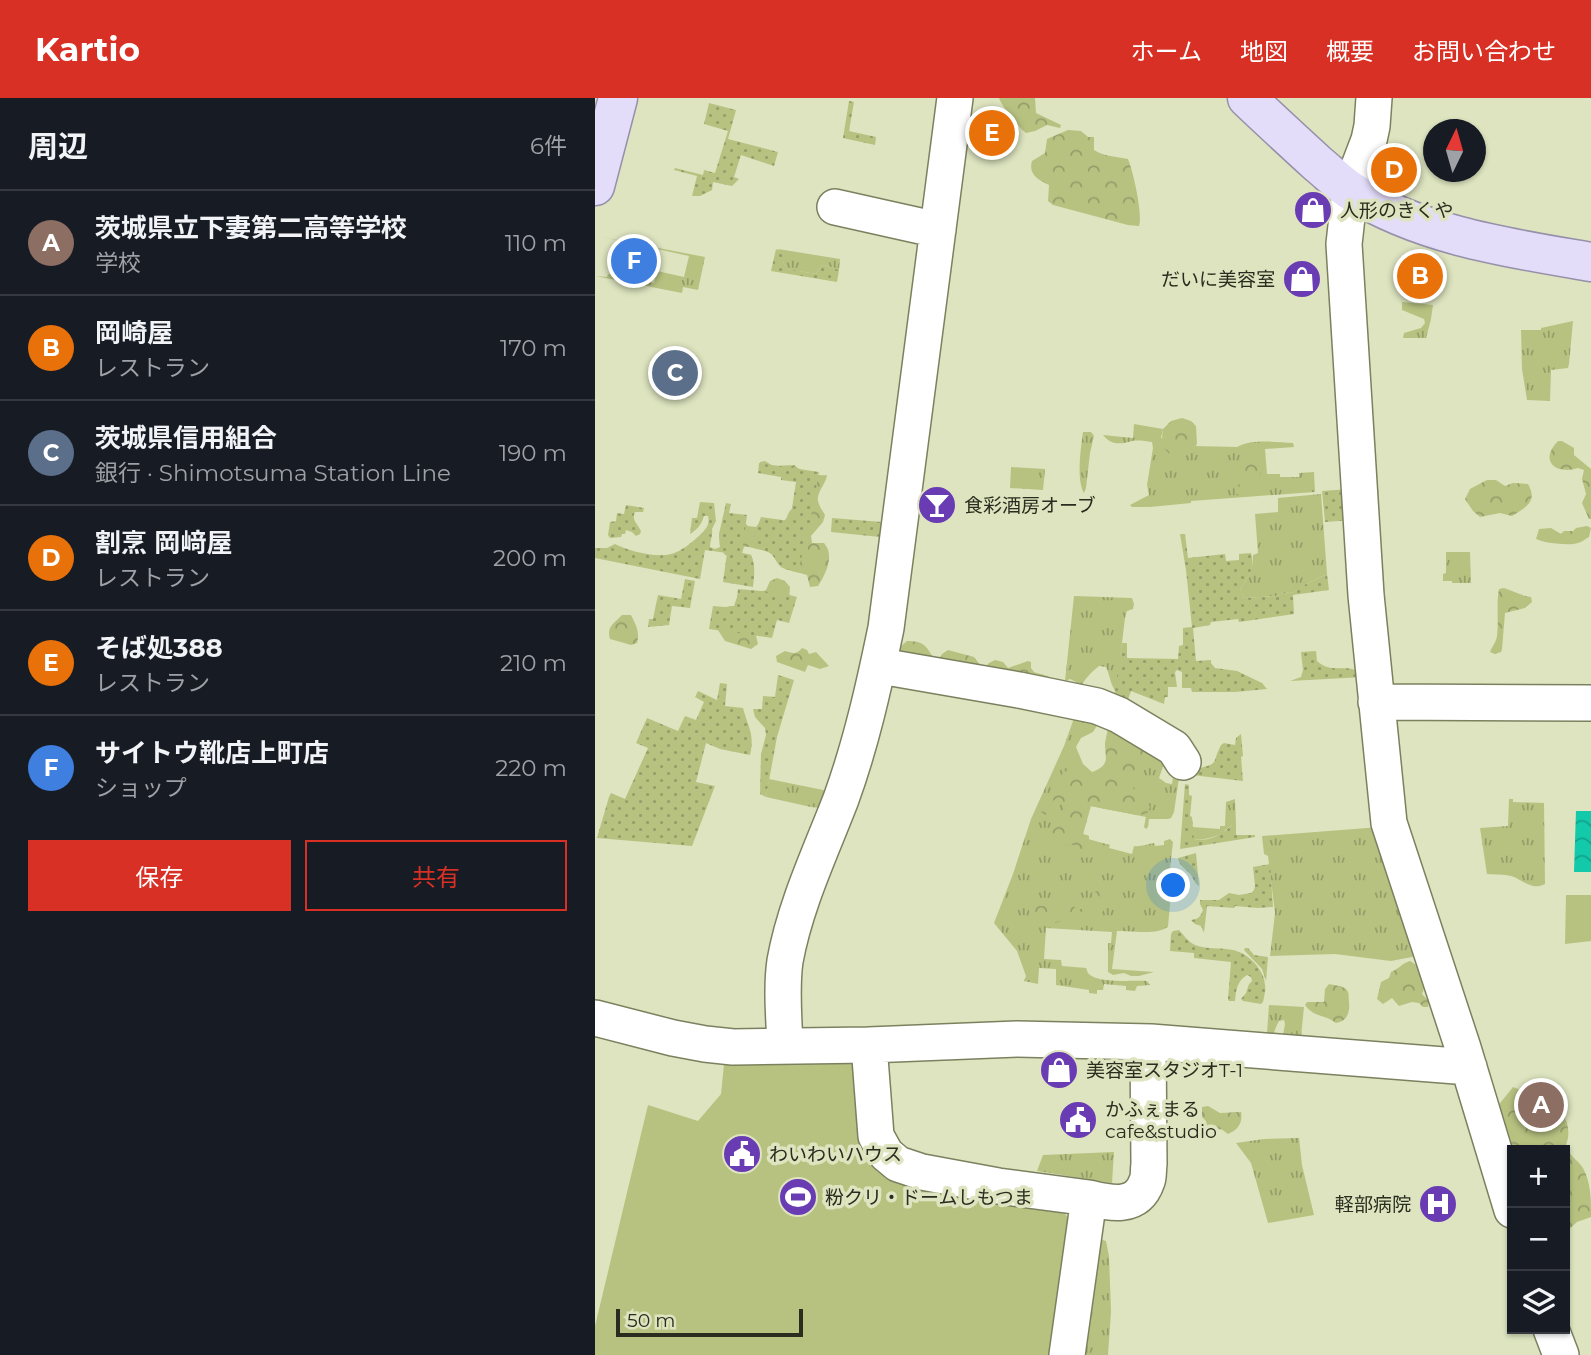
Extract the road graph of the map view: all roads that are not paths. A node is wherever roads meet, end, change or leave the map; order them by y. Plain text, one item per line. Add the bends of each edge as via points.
1 (618, 98) edge
2 (955, 98) edge
3 (1247, 98) edge
4 (1374, 98) edge
5 (595, 186) edge
6 (1350, 190) junction
7 (835, 207) dead end
8 (938, 230) junction
9 (1591, 262) edge
10 (878, 667) junction
11 (1376, 702) junction
12 (1591, 703) edge
13 (1183, 762) dead end
14 (595, 1018) edge
15 (1148, 1042) junction
16 (869, 1045) junction
17 (785, 1046) junction
18 (1469, 1067) junction
19 (1089, 1198) junction
20 (1511, 1208) edge
21 (1553, 1334) edge
22 (1067, 1355) edge
23 (1561, 1355) edge

1 - 5 main road
2 - 8 street
3 - 6 main road
4 - 6 street via 1369,140
6 - 9 main road via 1458,237
6 - 11 street via 1344,244
7 - 8 street
8 - 10 street
10 - 13 street via 1097,706 1174,748
10 - 17 street via 852,764 788,947 783,985
11 - 12 street
11 - 18 street via 1389,823
14 - 17 street via 705,1044
15 - 16 street via 1017,1039
15 - 18 street
15 - 19 street via 1147,1181 1140,1194 1125,1203
16 - 17 street
16 - 19 street via 876,1136 885,1154 898,1164 997,1186
18 - 20 street
19 - 22 street
21 - 23 street

